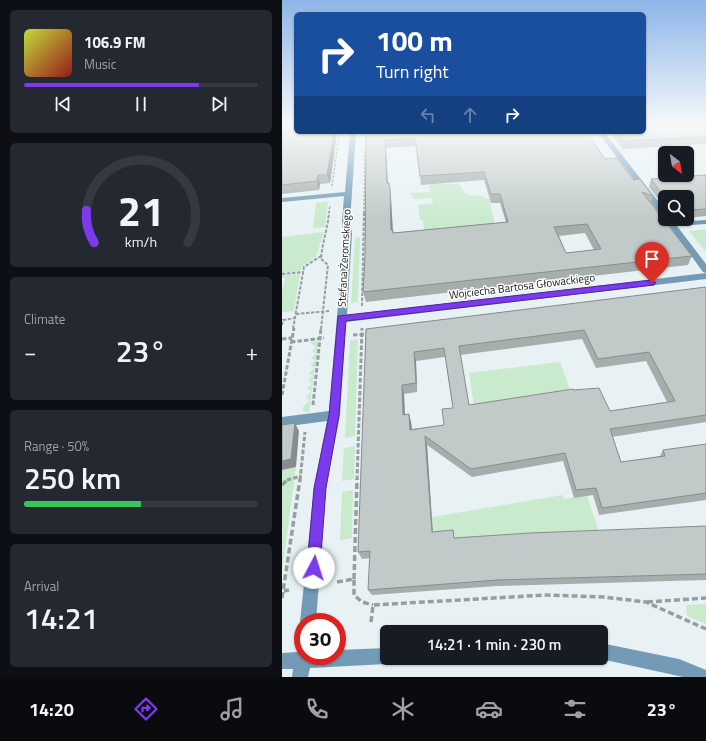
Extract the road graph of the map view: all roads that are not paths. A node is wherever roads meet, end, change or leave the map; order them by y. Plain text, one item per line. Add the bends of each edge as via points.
1 (351, 156) edge
2 (619, 156) edge
3 (348, 194) junction
4 (282, 200) edge
5 (658, 206) edge
6 (694, 222) edge
7 (706, 222) edge
8 (673, 226) edge
9 (706, 270) edge
10 (706, 276) edge
11 (342, 319) junction
12 (334, 415) junction
13 (284, 422) edge
14 (309, 613) edge
15 (608, 652) edge
16 (346, 656) edge
17 (380, 656) edge
18 (294, 659) edge
19 (282, 661) edge
20 (302, 665) edge
21 (300, 677) edge
22 (703, 677) edge

1 - 3 street, Stefana Żeromskiego
2 - 5 street
3 - 4 street
3 - 11 street, Stefana Żeromskiego
6 - 7 street
8 - 9 street
10 - 11 street, Wojciecha Bartosa Głowackiego
11 - 12 street, Stefana Żeromskiego
12 - 13 street
12 - 14 street, Stefana Żeromskiego via 320,488
15 - 22 street via 679,667
16 - 17 street
18 - 19 street
20 - 21 street

